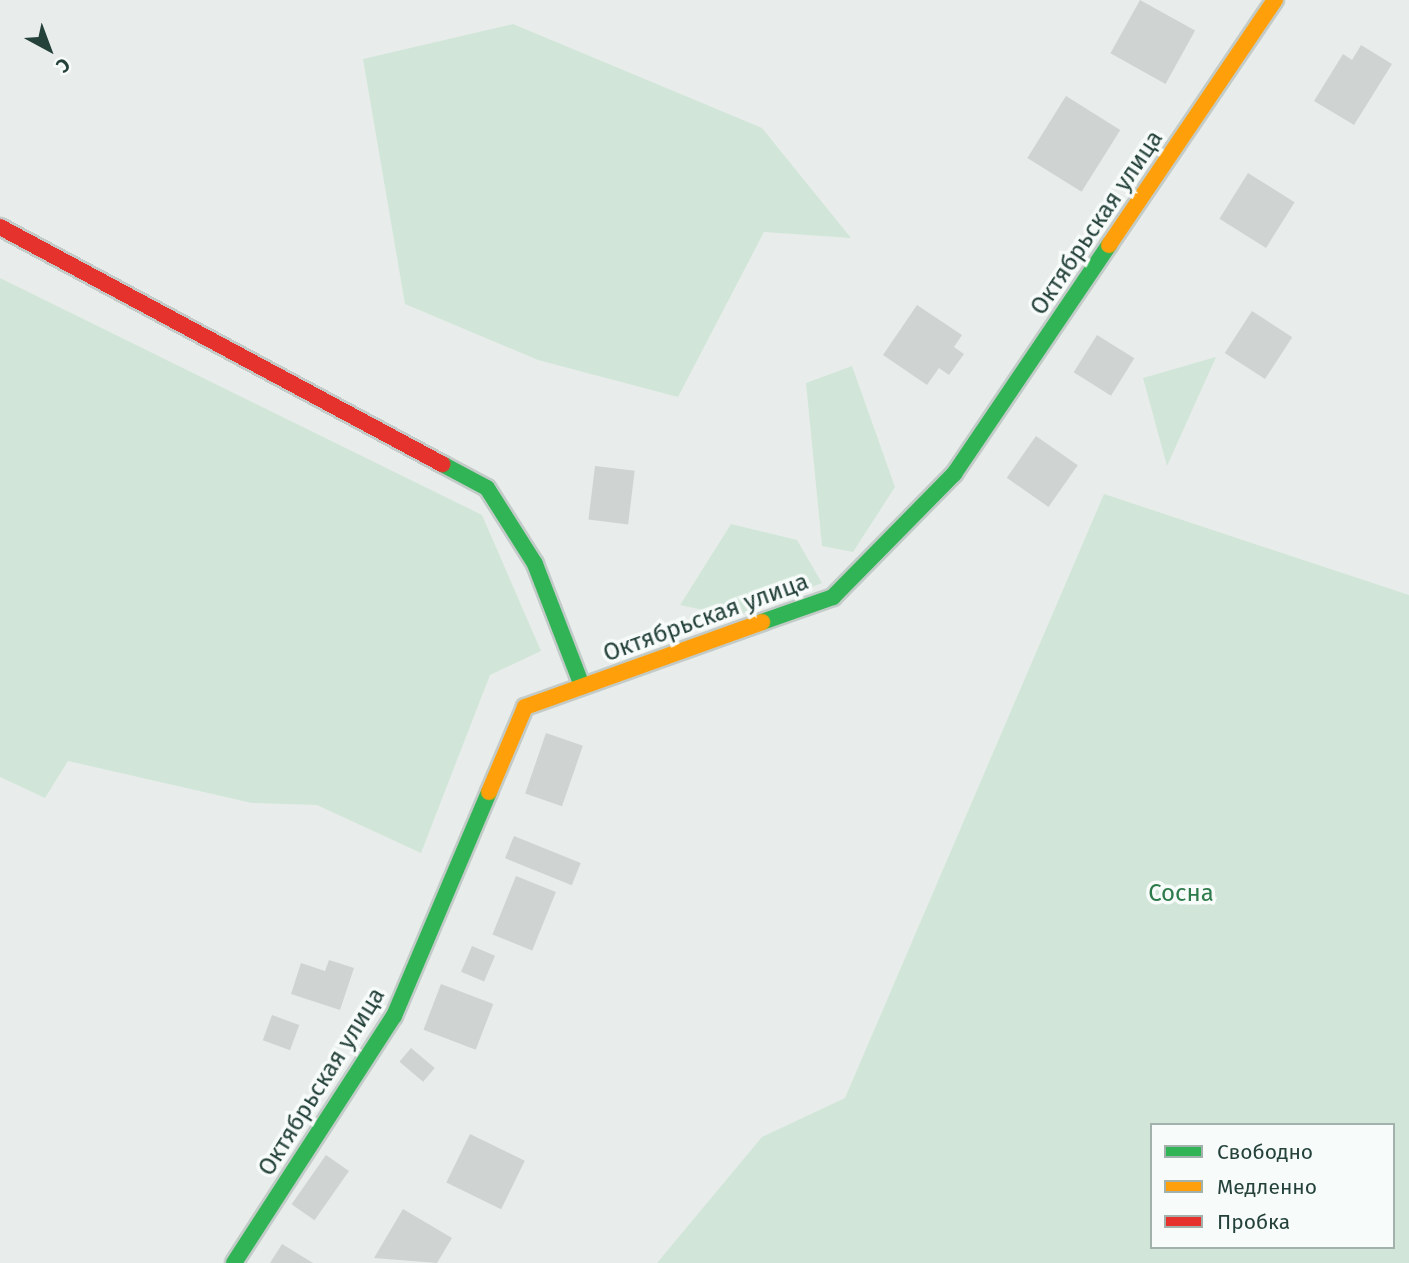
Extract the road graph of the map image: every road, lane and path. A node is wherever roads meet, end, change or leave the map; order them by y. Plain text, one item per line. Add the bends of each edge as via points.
1 (1275, 0) edge
2 (0, 227) edge
3 (582, 687) junction
4 (234, 1263) edge

1 - 3 street, Октябрьская улица via 954,474 833,597
2 - 3 street via 488,488 534,564
3 - 4 street, Октябрьская улица via 525,707 394,1016

